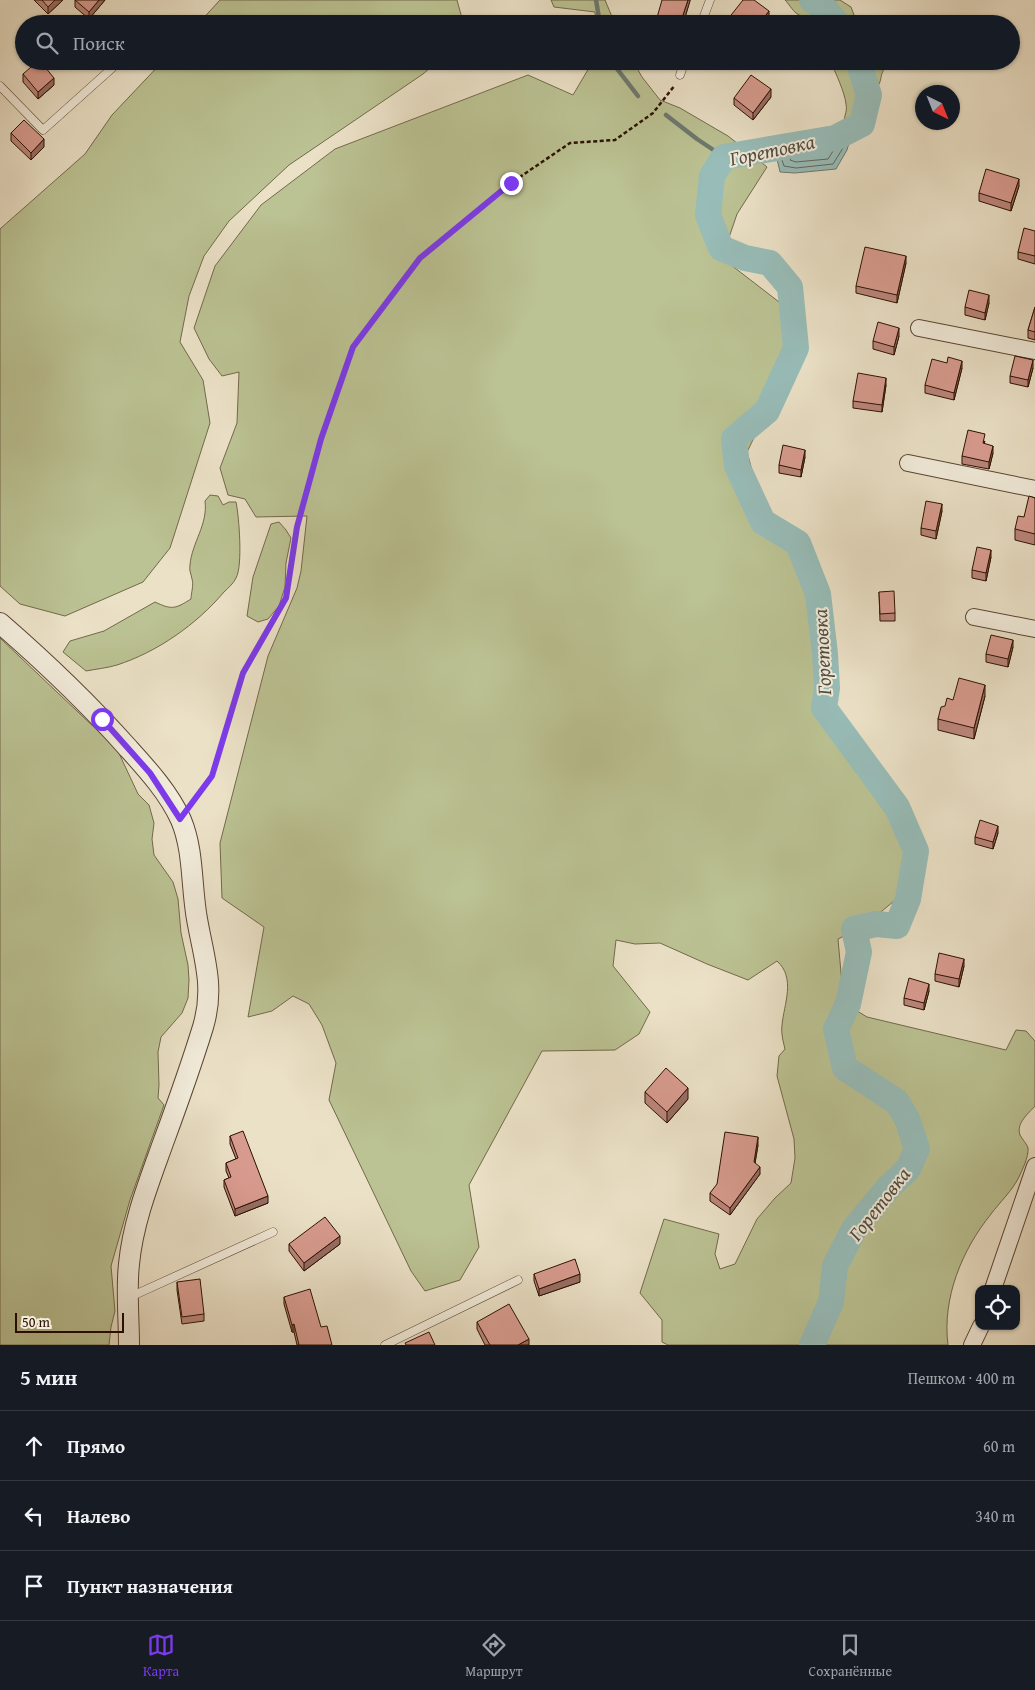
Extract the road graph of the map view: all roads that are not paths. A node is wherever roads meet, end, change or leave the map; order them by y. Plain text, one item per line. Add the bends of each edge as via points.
1 (710, 0) edge
2 (704, 15) edge
3 (110, 70) edge
4 (682, 70) edge
5 (680, 75) road end
6 (0, 86) edge
7 (919, 328) dead end
8 (1035, 351) edge
9 (908, 463) dead end
10 (1035, 489) edge
11 (974, 617) dead end
12 (0, 623) edge
13 (1035, 629) edge
14 (1034, 1173) edge
15 (273, 1232) dead end
16 (518, 1280) dead end
17 (994, 1285) edge
18 (128, 1298) junction
19 (979, 1330) edge
20 (129, 1345) edge
21 (385, 1345) edge
22 (972, 1345) edge

1 - 2 lane
3 - 6 lane via 43,130
4 - 5 lane
7 - 8 street
9 - 10 street
11 - 13 street
12 - 18 street via 54,671 150,773 180,819 190,848 192,889 209,990 204,1025 137,1221 129,1263
14 - 17 street
15 - 18 lane
16 - 21 lane
18 - 20 street
19 - 22 street

